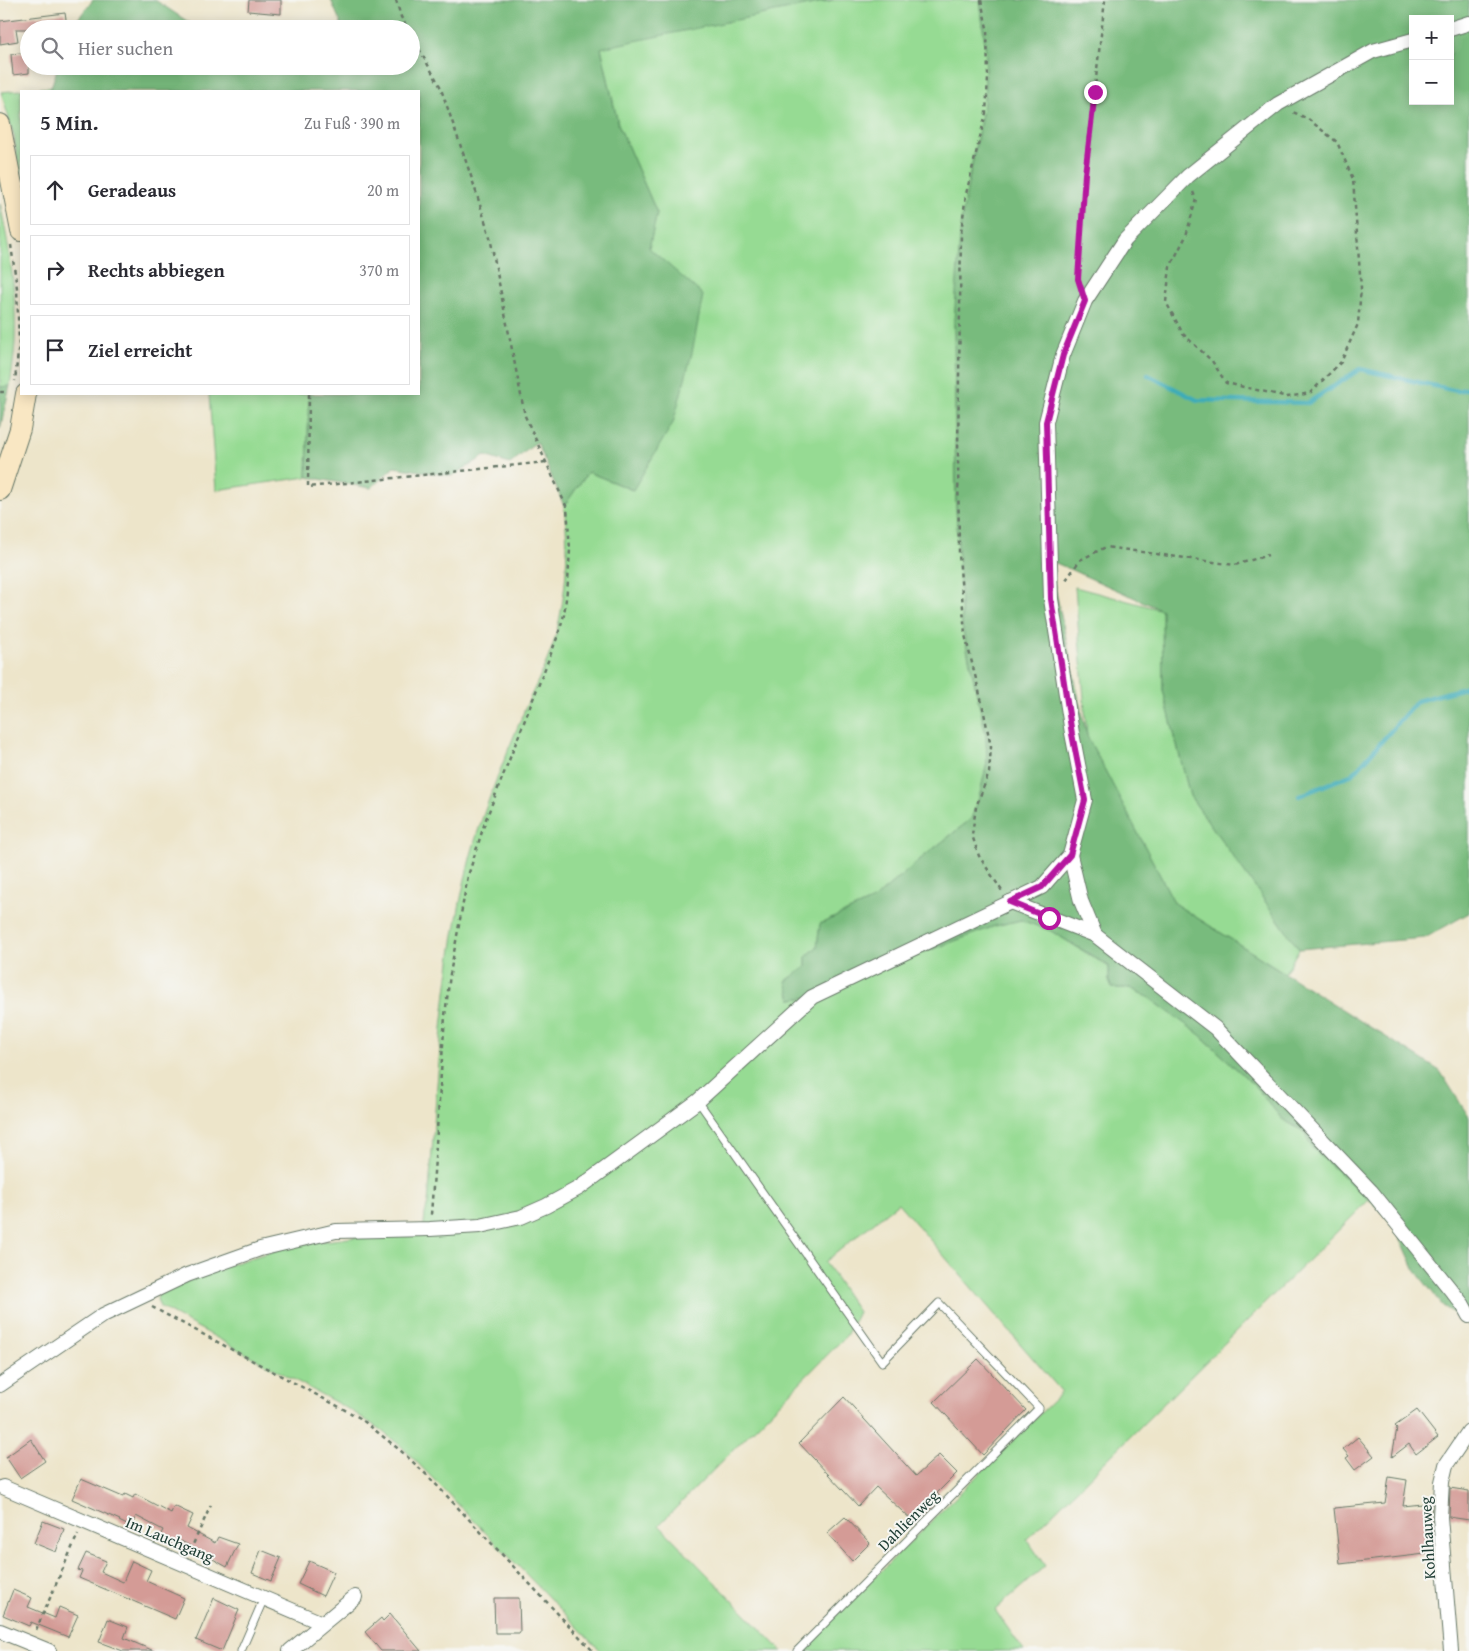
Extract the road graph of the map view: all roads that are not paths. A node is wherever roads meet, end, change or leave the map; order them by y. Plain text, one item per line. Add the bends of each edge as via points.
1 (1469, 23) edge
2 (1454, 28) edge
3 (1409, 41) edge
4 (0, 124) edge
5 (16, 236) edge
6 (21, 395) edge
7 (0, 490) edge
8 (1070, 855) junction
9 (1010, 902) junction
10 (1095, 935) junction
11 (698, 1100) junction
12 (1466, 1310) edge
13 (0, 1385) edge
14 (1469, 1431) edge
15 (1, 1486) edge
16 (355, 1597) dead end
17 (264, 1598) junction
18 (322, 1623) junction
19 (0, 1631) edge
20 (49, 1651) edge
21 (242, 1651) edge
22 (290, 1651) edge
23 (797, 1651) edge
24 (1451, 1651) edge

1 - 2 street
3 - 8 street via 1373,51 1278,104 1188,176 1124,240 1085,301 1063,355 1046,422 1051,599 1085,800
4 - 5 street
6 - 7 street via 20,429
8 - 9 street via 1042,887
8 - 10 street via 1081,901
9 - 10 street
9 - 11 street via 812,997
10 - 12 street via 1215,1028 1371,1191
11 - 13 street via 578,1188 521,1218 480,1226 336,1231 260,1249 188,1275 103,1315
11 - 23 lane, Dahlienweg via 882,1362 939,1303 1038,1408
14 - 24 street, Kohlhauweg via 1446,1465 1442,1482 1440,1517
15 - 17 street, Im Lauchgang
16 - 18 street
17 - 18 street, Im Lauchgang
17 - 21 lane
18 - 22 street
19 - 20 street

